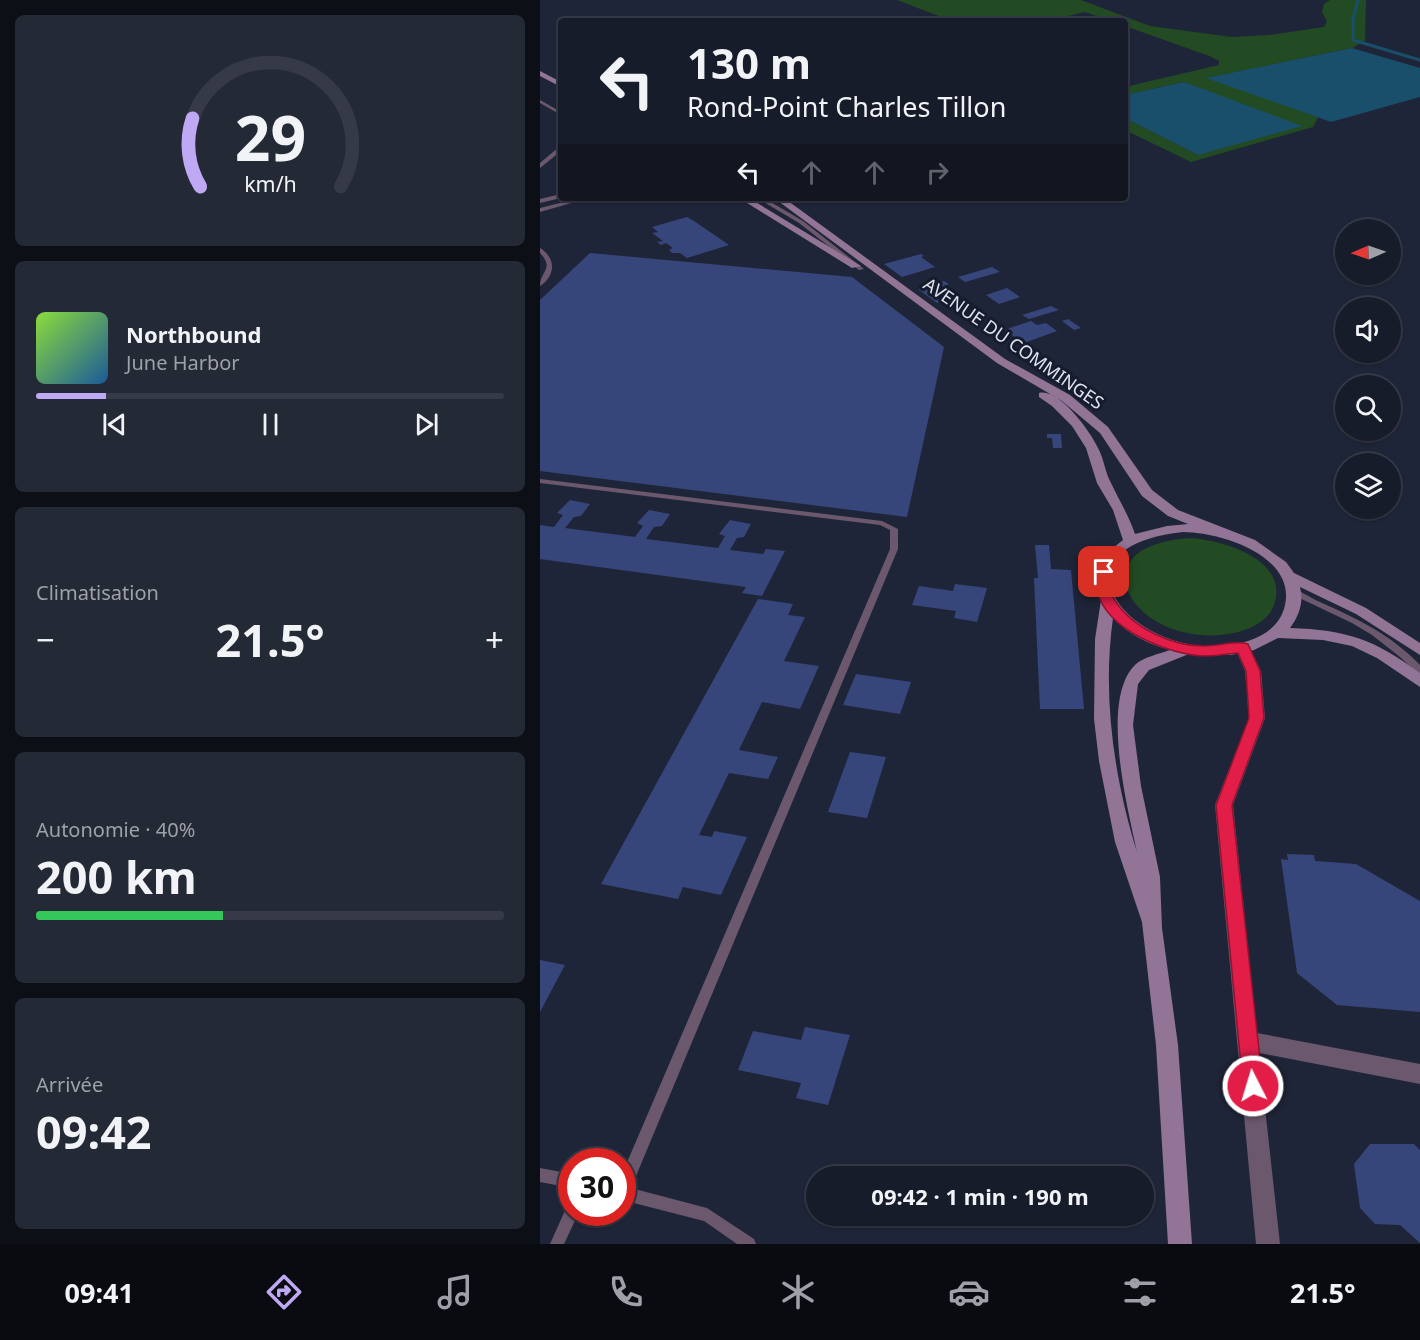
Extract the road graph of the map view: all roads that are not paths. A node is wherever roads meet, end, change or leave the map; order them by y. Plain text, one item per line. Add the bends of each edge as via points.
1 (540, 64) edge
2 (540, 73) edge
3 (558, 73) edge
4 (558, 83) edge
5 (540, 101) edge
6 (540, 106) edge
7 (550, 107) junction
8 (558, 112) edge
9 (558, 155) edge
10 (540, 166) edge
11 (558, 197) edge
12 (540, 201) edge
13 (574, 201) edge
14 (748, 201) edge
15 (765, 201) edge
16 (782, 201) edge
17 (540, 210) edge
18 (540, 250) edge
19 (861, 269) junction
20 (540, 284) edge
21 (540, 481) edge
22 (1214, 530) junction
23 (1130, 541) junction
24 (1289, 576) junction
25 (1294, 592) junction
26 (1108, 601) junction
27 (1275, 633) junction
28 (1243, 648) junction
29 (1185, 649) junction
30 (1420, 650) edge
31 (1420, 671) edge
32 (1420, 681) edge
33 (1152, 928) junction
34 (1249, 1041) junction
35 (1420, 1074) edge
36 (636, 1162) edge
37 (540, 1174) edge
38 (558, 1178) edge
39 (636, 1196) edge
40 (565, 1226) edge
41 (557, 1244) edge
42 (749, 1244) edge
43 (1180, 1244) edge
44 (1268, 1244) edge

1 - 3 main road
2 - 4 main road
5 - 7 lane
6 - 7 lane
7 - 8 lane
9 - 10 lane
11 - 12 lane
13 - 17 lane
14 - 19 main road, AVENUE DU COMMINGES
15 - 19 lane, AVENUE DU COMMINGES via 801,222
16 - 22 main road, AVENUE DU COMMINGES via 1001,361 1066,398 1104,430 1147,493 1173,513
18 - 20 lane via 552,264
19 - 23 main road, AVENUE DU COMMINGES via 986,362 1056,403 1077,424 1092,448
21 - 36 lane via 882,524 894,529 894,549
22 - 23 main road via 1168,529
22 - 24 main road via 1251,543 1279,563
23 - 26 main road via 1113,555 1104,572
24 - 25 main road
24 - 30 main road via 1361,611
25 - 27 main road via 1290,618
25 - 31 lane via 1374,631
26 - 29 main road via 1130,626 1165,644
26 - 33 main road via 1102,676 1106,752 1135,881
27 - 28 main road
27 - 32 main road via 1335,636 1353,641 1371,648
28 - 29 main road
28 - 34 street via 1253,671 1257,718 1224,805
29 - 33 main road via 1143,666 1130,684 1125,725 1132,786 1151,877
33 - 43 main road via 1167,1045
34 - 35 street
34 - 44 street
37 - 38 lane
39 - 42 lane via 707,1215
40 - 41 lane

